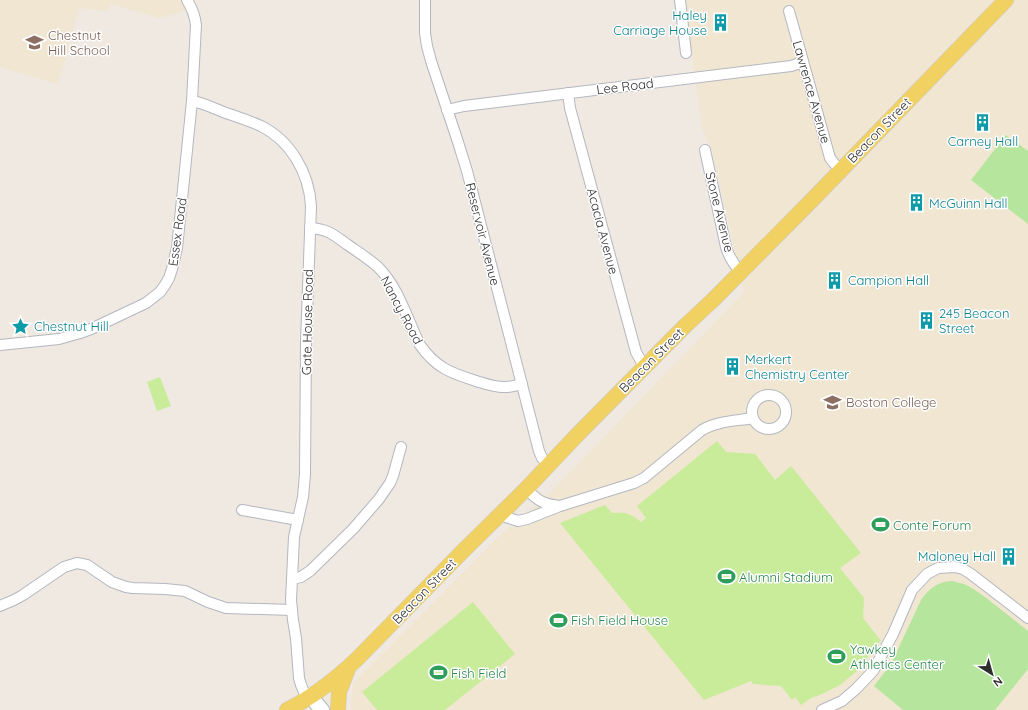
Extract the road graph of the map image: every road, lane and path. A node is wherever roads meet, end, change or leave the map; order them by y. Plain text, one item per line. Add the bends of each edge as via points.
1 (187, 0) edge
2 (425, 0) edge
3 (680, 0) edge
4 (1006, 0) edge
5 (789, 12) dead end
6 (686, 53) dead end
7 (803, 62) junction
8 (568, 93) junction
9 (192, 101) junction
10 (447, 110) junction
11 (705, 150) dead end
12 (840, 170) junction
13 (310, 228) junction
14 (741, 272) junction
15 (0, 345) edge
16 (645, 366) junction
17 (522, 384) junction
18 (753, 418) dead end
19 (401, 447) dead end
20 (549, 466) junction
21 (526, 489) junction
22 (560, 506) junction
23 (242, 510) dead end
24 (502, 514) junction
25 (298, 520) junction
26 (292, 579) junction
27 (0, 606) edge
28 (292, 610) junction
29 (1028, 618) edge
30 (350, 666) junction
31 (302, 704) edge
32 (322, 710) edge
33 (338, 710) edge
34 (822, 710) edge

1 - 9 street, Essex Road via 193,11 196,26
2 - 10 street, Reservoir Avenue via 427,46
3 - 6 street
4 - 12 main road, Beacon Street
5 - 7 street, Lawrence Avenue
7 - 8 street, Lee Road via 791,66
7 - 12 street, Lawrence Avenue via 830,158
8 - 10 street, Lee Road
8 - 16 street, Acacia Avenue via 636,352
9 - 13 street, Gate House Road via 262,127 285,144 297,159 306,178 310,197
9 - 15 street, Essex Road via 177,248 165,286 142,305 80,333 59,339
10 - 17 street, Reservoir Avenue via 467,172
11 - 14 street, Stone Avenue via 726,247 733,263
12 - 14 main road, Beacon Street
13 - 17 street, Nancy Road via 326,230 333,234 378,267 394,289 420,345 440,366 447,371 489,385 507,387
13 - 25 street, Gate House Road via 305,474
14 - 16 main road, Beacon Street
16 - 20 main road, Beacon Street
17 - 20 street, Reservoir Avenue via 539,451
18 - 22 street via 708,426 639,481
19 - 26 street via 393,476 379,499 310,571
20 - 21 main road, Beacon Street
21 - 22 street via 543,503
21 - 24 main road, Beacon Street
22 - 24 street via 518,521
23 - 25 street
24 - 30 main road, Beacon Street
25 - 26 street, Gate House Road via 294,537
26 - 28 street, Gate House Road
27 - 28 street via 23,595 56,571 77,563 87,565 112,582 126,587 185,591 226,608
28 - 31 street, Gate House Road
29 - 34 street via 963,569 938,568 927,574 912,590 873,671 842,701
30 - 31 main road, Beacon Street
30 - 33 main road via 339,692
31 - 32 main road

